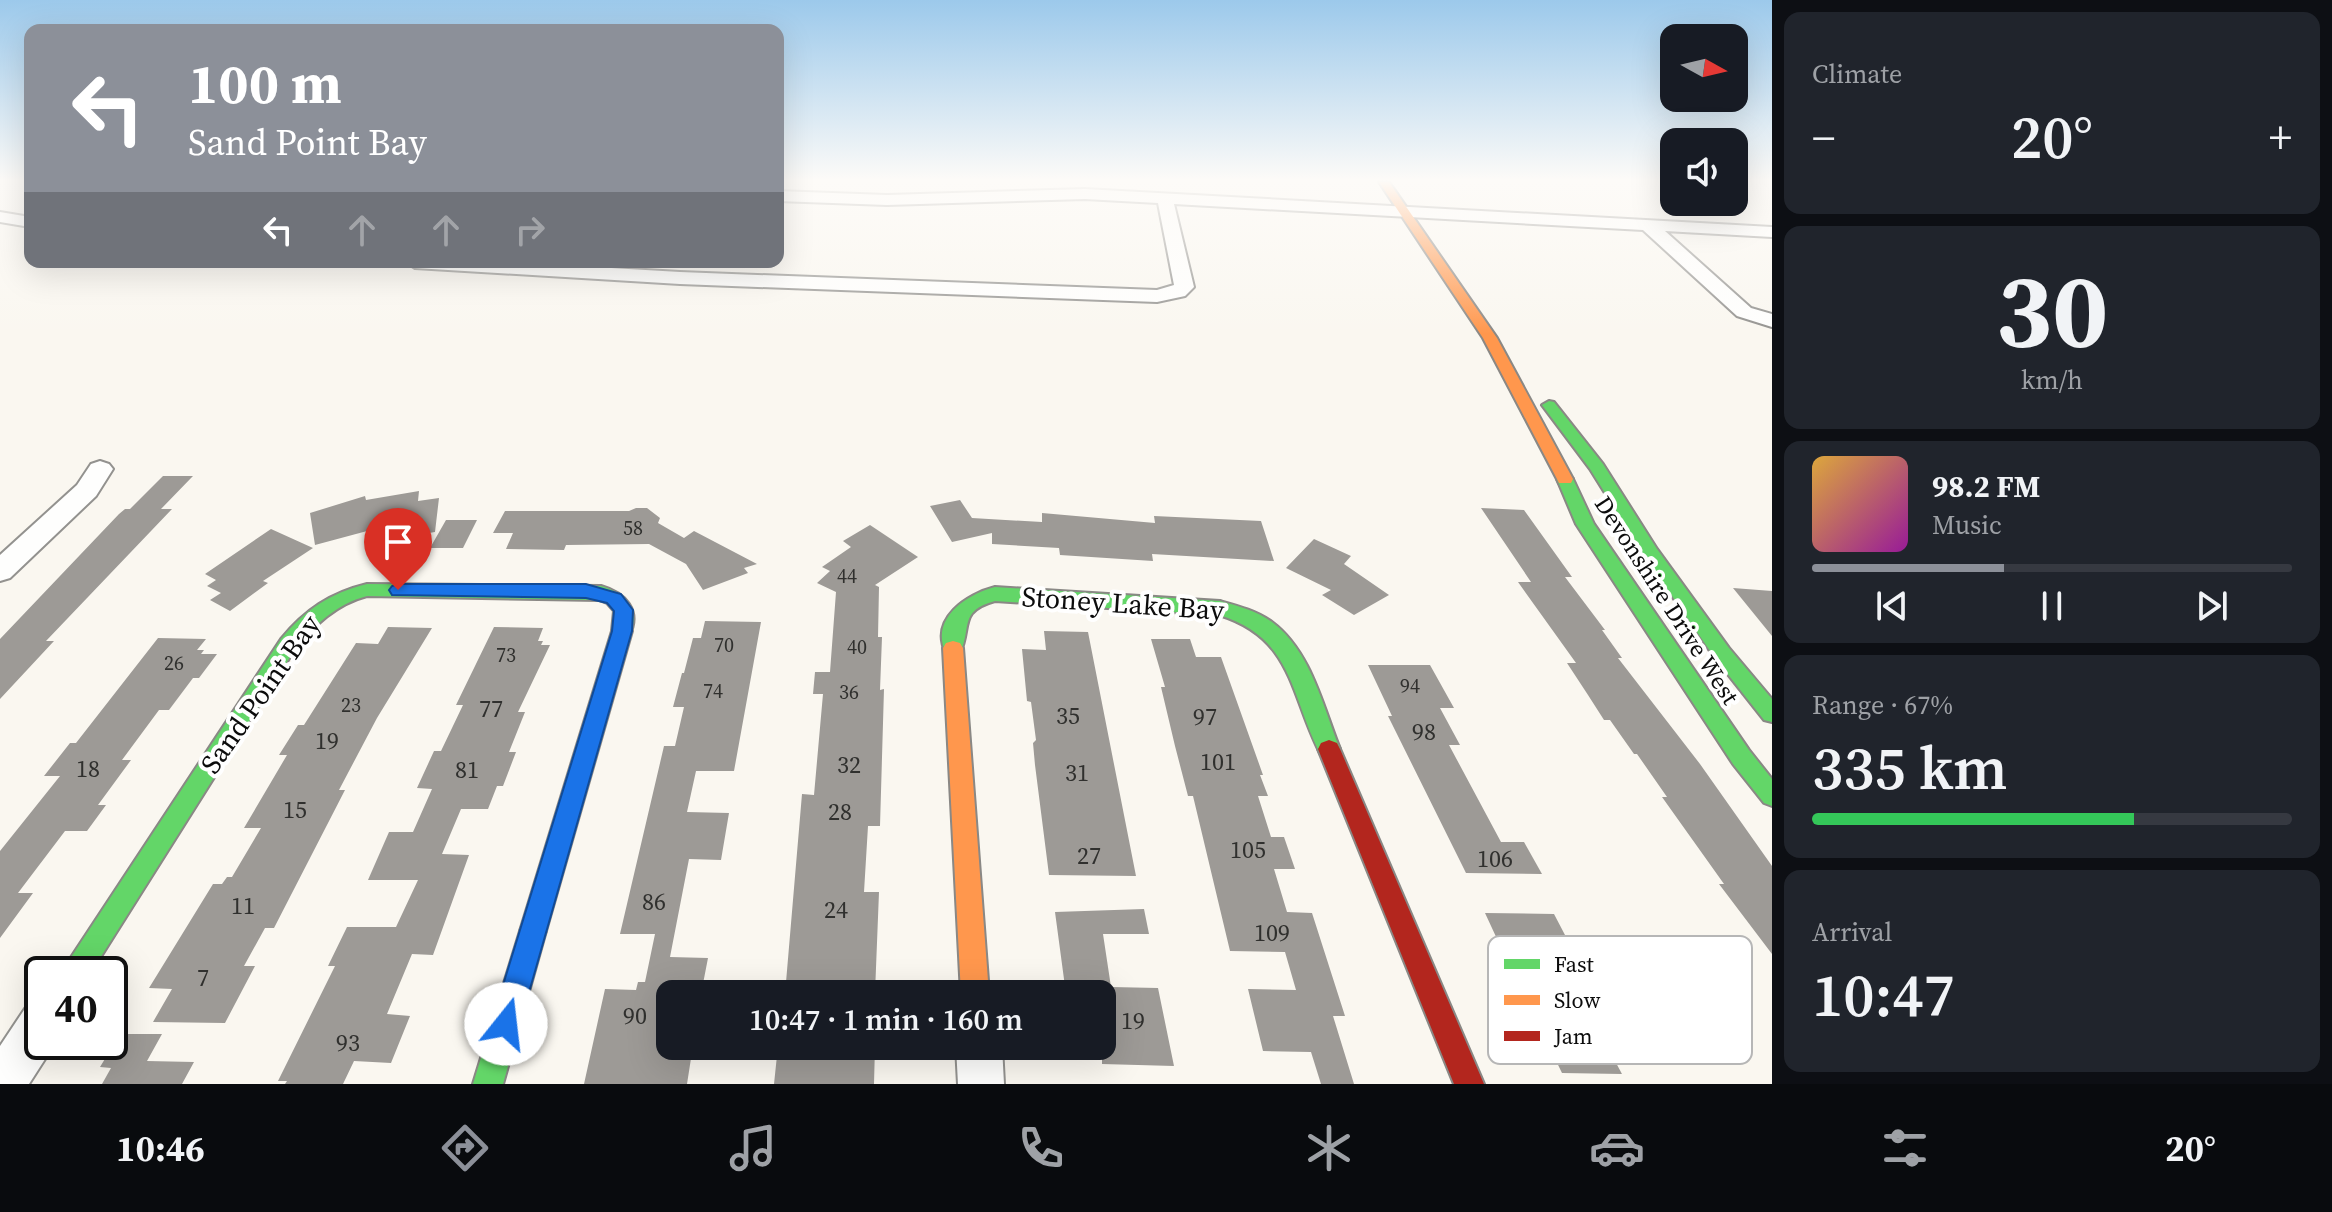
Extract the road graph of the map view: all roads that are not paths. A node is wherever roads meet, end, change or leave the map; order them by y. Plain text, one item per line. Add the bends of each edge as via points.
1 (1172, 233) edge
2 (1419, 233) edge
3 (1656, 233) edge
4 (548, 268) edge
5 (1772, 321) edge
6 (1490, 338) junction
7 (0, 547) edge
8 (0, 571) edge
9 (1772, 714) edge
10 (1772, 796) edge
11 (86, 956) edge
12 (974, 980) edge
13 (24, 1050) edge
14 (980, 1060) edge
15 (2, 1084) edge
16 (488, 1084) edge
17 (981, 1084) edge
18 (1469, 1084) edge

1 - 4 street via 1184,287 1157,296
2 - 6 street, Devonshire Drive West
3 - 5 street via 1744,312
6 - 9 street, Devonshire Drive West via 1597,467 1704,628
6 - 10 street, Devonshire Drive West via 1585,524
7 - 8 street via 63,490 100,469 87,490
11 - 16 street, Sand Point Bay via 315,610 332,599 367,590 601,593 624,610 622,631
12 - 18 street, Stoney Lake Bay via 952,634 959,611 980,596 995,594 1231,610 1255,616 1285,644
13 - 15 street
14 - 17 street

